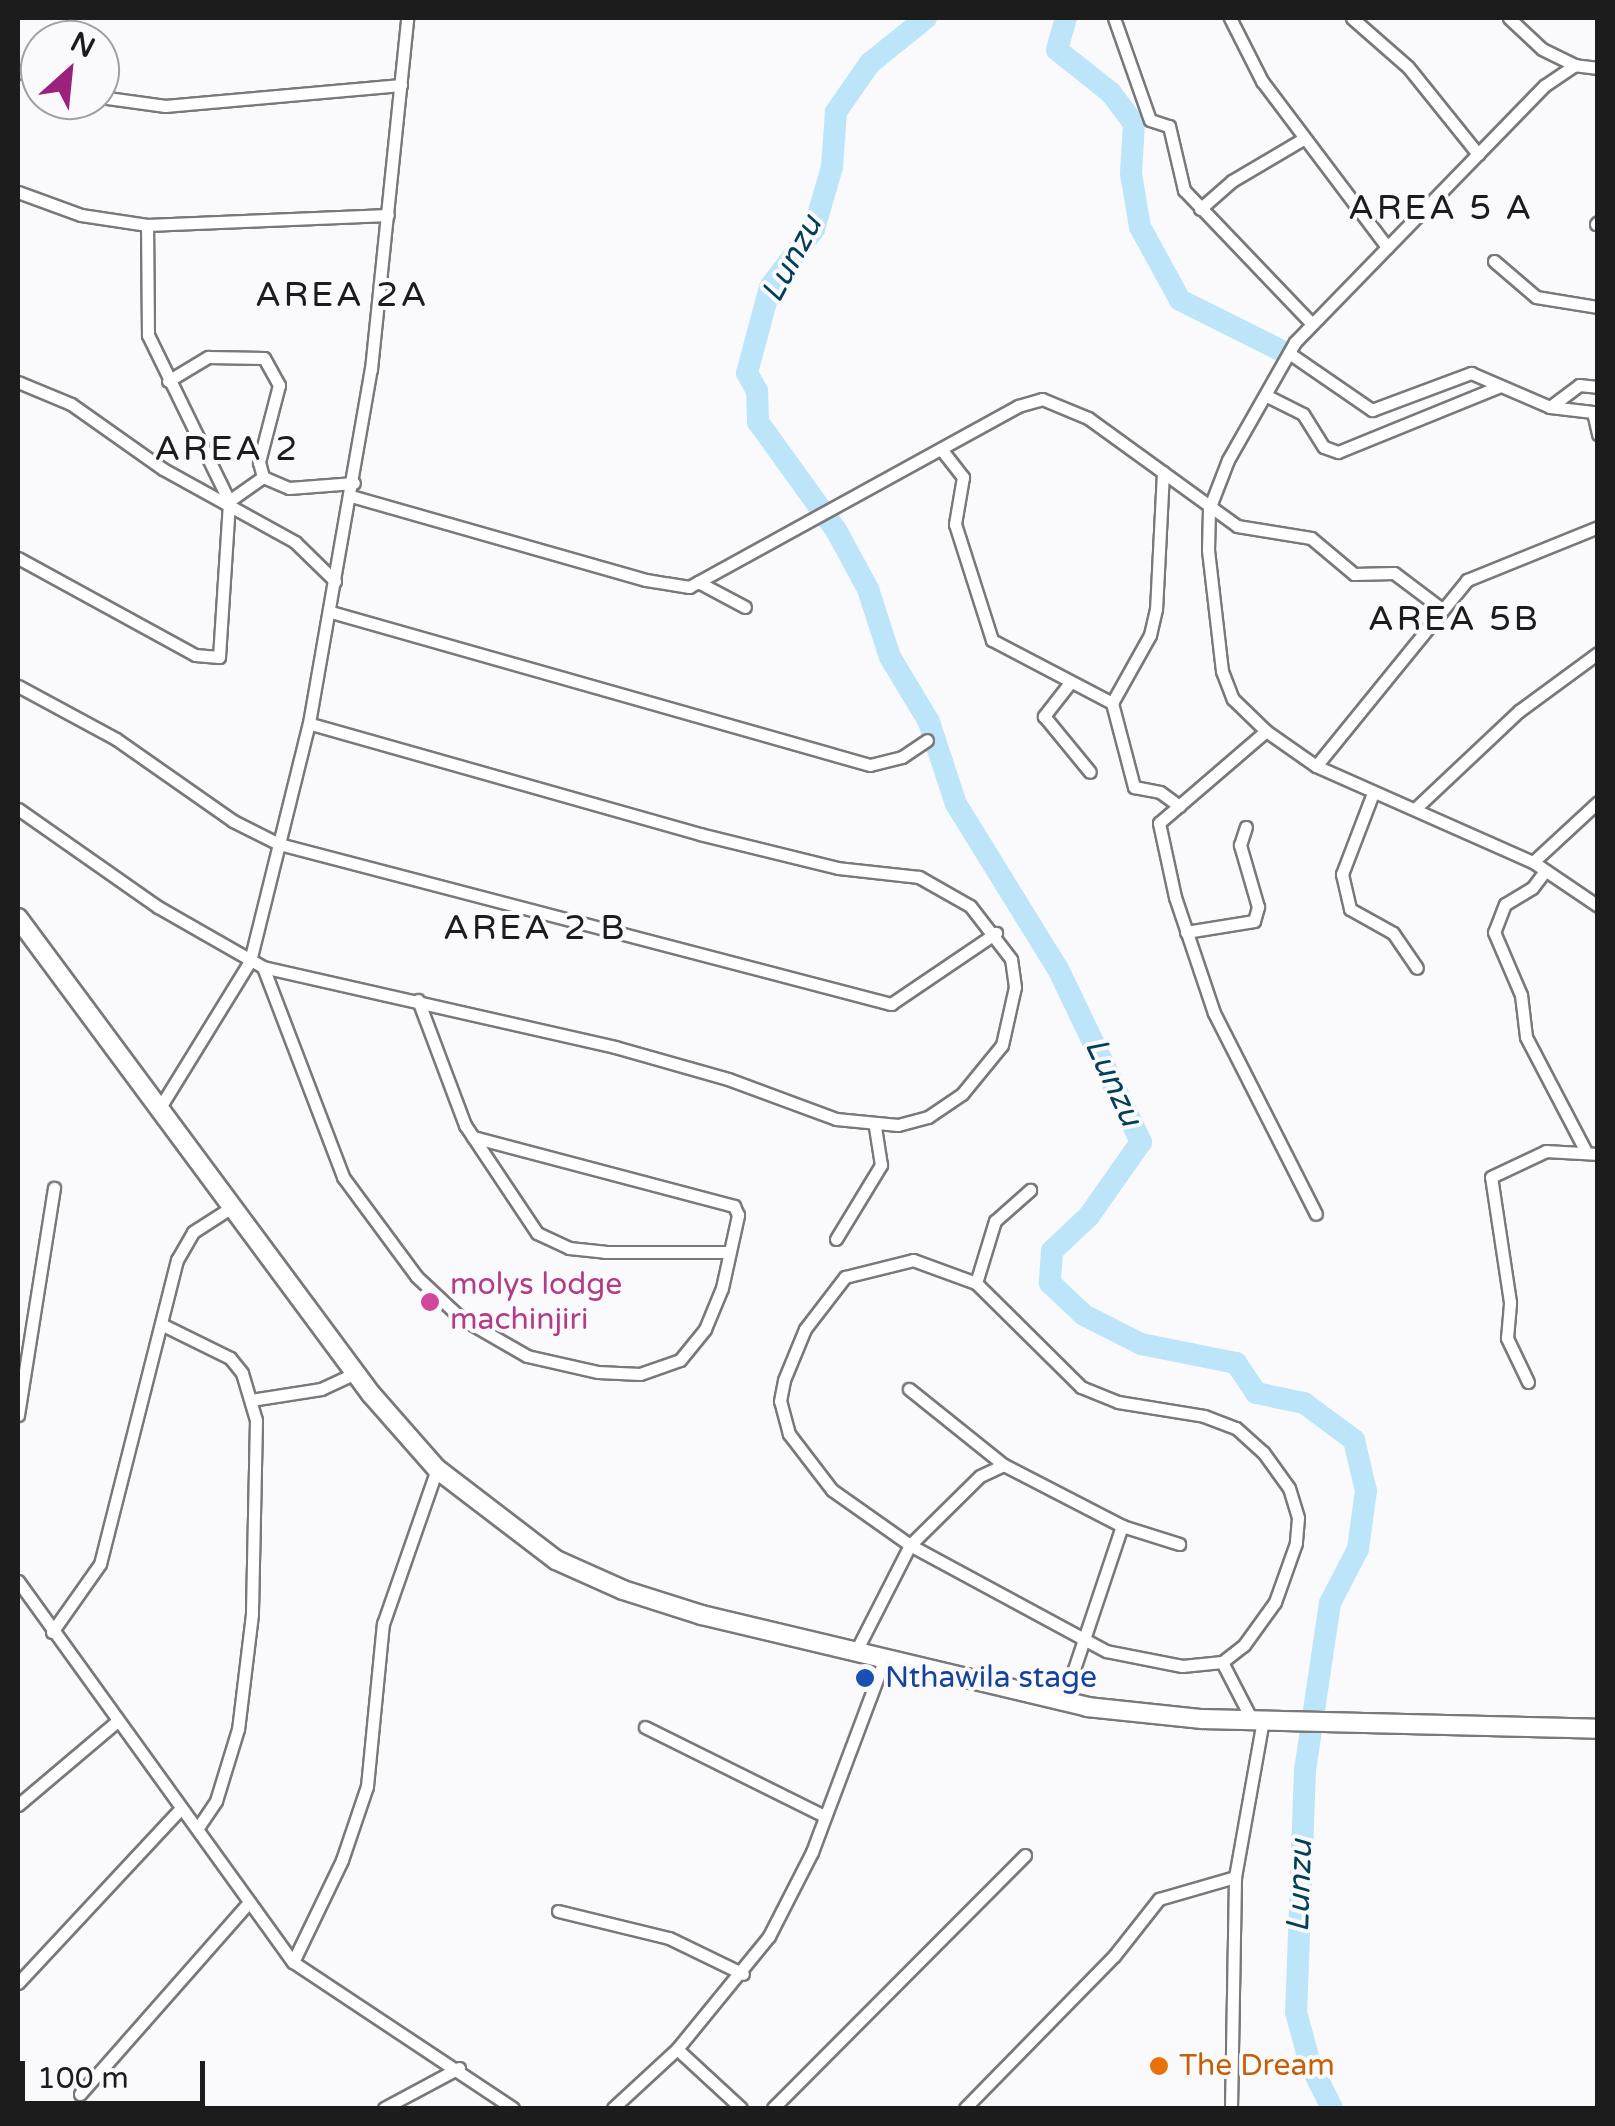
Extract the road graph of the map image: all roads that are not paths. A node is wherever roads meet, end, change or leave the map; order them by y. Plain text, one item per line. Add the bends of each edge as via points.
1 (407, 18) edge
2 (1114, 18) edge
3 (1230, 18) edge
4 (1352, 18) edge
5 (1509, 18) edge
6 (1575, 65) junction
7 (1598, 68) edge
8 (401, 86) junction
9 (120, 100) edge
10 (1302, 139) junction
11 (1478, 154) junction
12 (18, 192) edge
13 (1200, 209) junction
14 (388, 215) junction
15 (147, 225) junction
16 (1387, 247) junction
17 (1494, 261) dead end
18 (1598, 307) edge
19 (1312, 323) junction
20 (1288, 354) junction
21 (18, 382) edge
22 (168, 382) junction
23 (1498, 387) junction
24 (1597, 387) edge
25 (1267, 396) junction
26 (1550, 407) junction
27 (1598, 434) edge
28 (941, 448) junction
29 (1163, 472) junction
30 (263, 477) junction
31 (353, 489) junction
32 (229, 505) junction
33 (1209, 509) junction
34 (1598, 526) edge
35 (18, 558) edge
36 (335, 581) junction
37 (698, 582) junction
38 (745, 607) dead end
39 (1442, 609) junction
40 (331, 612) junction
41 (1598, 653) edge
42 (1069, 684) junction
43 (18, 686) edge
44 (1112, 704) junction
45 (309, 723) junction
46 (1266, 730) junction
47 (927, 740) dead end
48 (1316, 766) junction
49 (1090, 772) dead end
50 (1374, 793) junction
51 (1598, 802) edge
52 (1179, 806) junction
53 (1417, 808) junction
54 (18, 809) edge
55 (1246, 827) dead end
56 (279, 844) junction
57 (1533, 862) junction
58 (1545, 870) junction
59 (1598, 906) edge
60 (18, 918) edge
61 (1186, 932) junction
62 (996, 933) junction
63 (250, 961) junction
64 (263, 967) junction
65 (1416, 968) dead end
66 (418, 1000) junction
67 (160, 1109) junction
68 (875, 1126) junction
69 (473, 1137) junction
70 (1592, 1152) edge
71 (54, 1188) dead end
72 (1030, 1190) dead end
73 (232, 1207) junction
74 (1316, 1214) dead end
75 (836, 1239) dead end
76 (728, 1252) junction
77 (976, 1283) junction
78 (161, 1324) junction
79 (356, 1374) junction
80 (1528, 1382) dead end
81 (909, 1389) dead end
82 (251, 1400) junction
83 (18, 1415) edge
84 (1004, 1465) junction
85 (437, 1468) junction
86 (1122, 1526) junction
87 (1179, 1544) dead end
88 (910, 1545) junction
89 (18, 1581) edge
90 (52, 1632) junction
91 (1084, 1641) junction
92 (855, 1652) junction
93 (884, 1660) junction
94 (1222, 1662) junction
95 (1063, 1702) junction
96 (1257, 1720) junction
97 (116, 1722) junction
98 (645, 1726) dead end
99 (1598, 1728) edge
100 (18, 1805) edge
101 (180, 1809) junction
102 (824, 1816) junction
103 (198, 1828) junction
104 (1025, 1855) dead end
105 (1235, 1877) junction
106 (249, 1902) junction
107 (558, 1911) dead end
108 (294, 1962) junction
109 (744, 1974) junction
110 (18, 1983) edge
111 (677, 2049) junction
112 (459, 2068) junction
113 (80, 2094) dead end
114 (384, 2108) edge
115 (513, 2108) edge
116 (613, 2108) edge
117 (741, 2108) edge
118 (773, 2108) edge
119 (965, 2108) edge
120 (1231, 2108) edge

1 - 8 street
2 - 13 street via 1150,120 1167,122 1184,190
3 - 10 street via 1243,51
4 - 11 street via 1408,67
5 - 6 street via 1542,49
6 - 7 street
6 - 11 street via 1544,86
8 - 9 street via 165,106
8 - 14 street
10 - 13 street
10 - 16 street
11 - 16 street
12 - 15 street via 82,215
13 - 19 street
14 - 15 street
14 - 31 street
15 - 22 street via 145,321
16 - 19 street
17 - 18 street via 1536,296
19 - 20 street
20 - 23 street via 1372,410 1472,373
20 - 25 street
21 - 32 street via 71,404
22 - 30 street via 208,356 246,353 272,365 279,385 259,462
22 - 32 street
23 - 25 street via 1338,452 1324,447 1302,414
23 - 26 street
24 - 26 street via 1579,385
25 - 33 street via 1228,460
26 - 27 street via 1593,412
28 - 29 street via 1042,399 1072,408
28 - 37 street
28 - 42 street via 963,477 955,524 969,552 984,628 999,646
29 - 33 street
29 - 44 street via 1156,609 1150,635
30 - 31 street via 289,488
30 - 32 street
31 - 36 street
31 - 37 street via 646,580 680,588
32 - 35 street via 221,649 214,662
32 - 36 street via 295,542
33 - 39 street via 1246,529 1311,538 1354,574 1394,573
33 - 46 street via 1208,584 1217,655 1233,699
34 - 39 street via 1467,580
36 - 40 street
37 - 38 street
39 - 48 street
40 - 45 street
40 - 47 street via 870,765 902,757
41 - 53 street via 1519,711
42 - 44 street
42 - 49 street via 1044,716
43 - 56 street via 116,739 233,821
44 - 52 street via 1134,787 1160,792
45 - 56 street
45 - 62 street via 700,834 838,868 919,877 970,906
46 - 48 street
46 - 52 street
48 - 50 street
50 - 53 street
50 - 65 street via 1342,874 1350,908 1393,933
51 - 57 street via 1576,815
52 - 61 street via 1159,823
53 - 57 street
54 - 63 street via 158,908
55 - 61 street via 1240,845 1258,908 1254,922
56 - 62 street via 891,1004
56 - 63 street
57 - 58 street
58 - 59 street
58 - 70 street via 1532,888 1505,904 1494,932 1522,995 1526,1037
60 - 67 main road
61 - 74 street via 1244,1078
62 - 68 street via 1011,960 1015,987 1002,1046 962,1094 928,1117
63 - 64 street
63 - 67 street
64 - 66 street
64 - 76 street via 343,1178 417,1278 502,1346 598,1372 656,1372 680,1360 705,1329
66 - 68 street via 728,1078 836,1120
66 - 69 street via 450,1094
67 - 73 main road
68 - 75 street via 881,1166
69 - 76 street via 514,1205 550,1242 605,1252
69 - 76 street via 734,1206 738,1215
70 - 80 street via 1531,1156 1491,1177 1510,1302 1507,1338
71 - 83 street
72 - 77 street via 995,1222
73 - 78 street via 186,1242
73 - 79 main road
77 - 88 street via 913,1260 845,1276 805,1330 784,1380 782,1418 800,1450 832,1490
77 - 94 street via 1080,1387 1236,1428 1289,1488 1298,1518 1296,1543 1275,1602 1262,1626
78 - 82 street via 230,1358
78 - 90 street via 100,1564
79 - 82 street via 321,1389
79 - 85 main road
81 - 84 street
82 - 103 street via 253,1595 238,1728 216,1801
84 - 86 street
84 - 88 street via 980,1476
85 - 92 main road via 516,1534 623,1590
85 - 108 street via 383,1624 367,1786 342,1860
86 - 87 street
86 - 91 street
88 - 91 street
88 - 92 street
89 - 90 street
90 - 97 street
91 - 94 street via 1160,1665
91 - 95 street
92 - 93 main road
93 - 95 main road
93 - 102 street
94 - 96 street
95 - 96 main road
96 - 99 main road
96 - 105 street
97 - 100 street
97 - 101 street
98 - 102 street
101 - 103 street
101 - 110 street
102 - 109 street via 794,1892
103 - 106 street
104 - 118 street
105 - 119 street via 1159,1900 1114,1956
105 - 120 street
106 - 108 street
106 - 113 street
107 - 109 street via 669,1938
108 - 112 street
109 - 111 street
111 - 116 street
111 - 117 street
112 - 114 street
112 - 115 street

